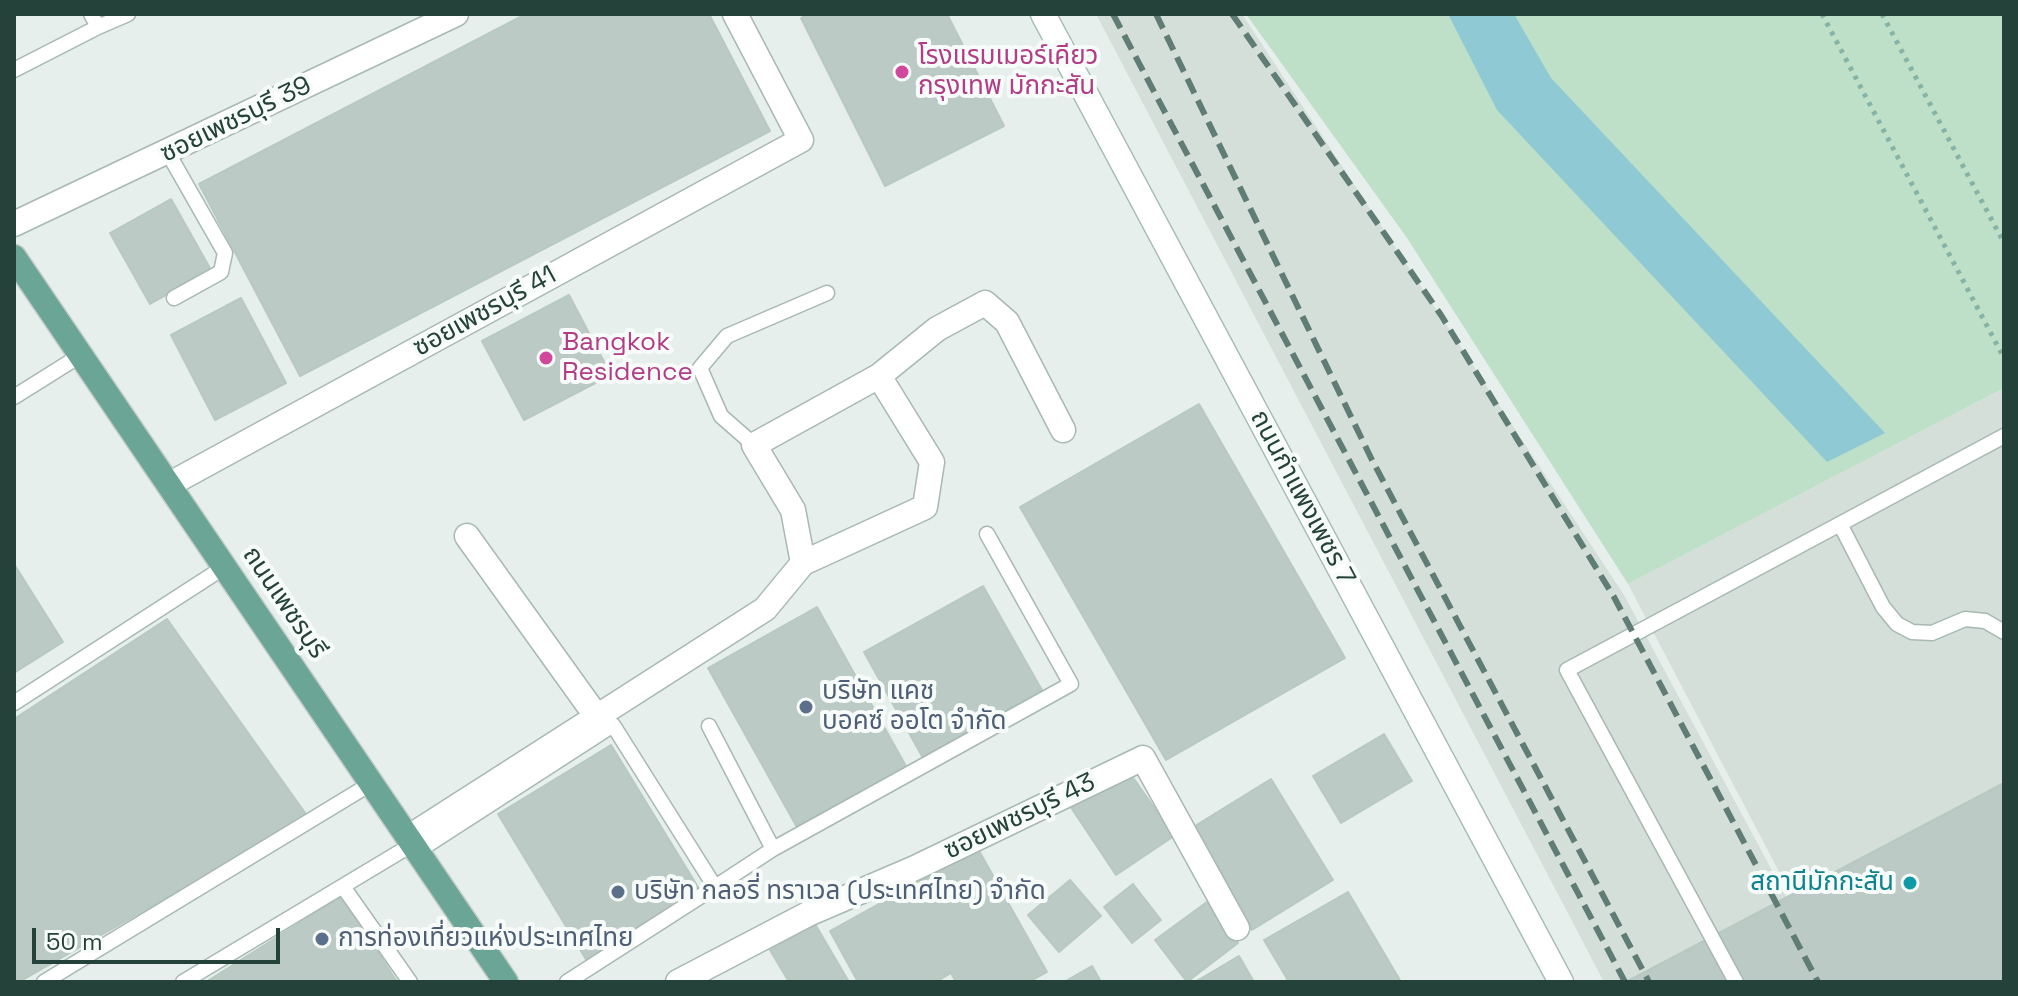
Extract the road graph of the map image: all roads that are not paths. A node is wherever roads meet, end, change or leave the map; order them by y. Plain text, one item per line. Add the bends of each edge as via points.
1 (128, 14) edge
2 (456, 14) edge
3 (735, 14) edge
4 (1043, 14) edge
5 (94, 21) edge
6 (14, 70) edge
7 (168, 153) junction
8 (14, 224) edge
9 (14, 257) edge
10 (827, 293) dead end
11 (174, 298) dead end
12 (81, 355) junction
13 (879, 376) junction
14 (14, 397) edge
15 (1063, 430) dead end
16 (2004, 436) edge
17 (754, 445) junction
18 (170, 484) junction
19 (1840, 524) junction
20 (987, 534) dead end
21 (467, 536) dead end
22 (803, 563) junction
23 (226, 566) junction
24 (2004, 632) edge
25 (14, 703) edge
26 (597, 717) junction
27 (709, 726) dead end
28 (372, 783) junction
29 (413, 844) junction
30 (773, 849) junction
31 (715, 887) junction
32 (344, 888) junction
33 (1237, 928) dead end
34 (44, 982) edge
35 (183, 982) edge
36 (410, 982) edge
37 (506, 982) edge
38 (567, 982) edge
39 (678, 982) edge
40 (1561, 982) edge
41 (1736, 982) edge

1 - 5 lane
2 - 7 street, ซอยเพชรบุรี 39
3 - 18 street, ซอยเพชรบุรี 41 via 801,140
4 - 40 street, ถนนกำแพงเพชร 7
5 - 6 lane
7 - 8 street, ซอยเพชรบุรี 39
7 - 11 lane via 225,253 221,272
9 - 12 main road, ถนนเพชรบุรี
10 - 17 lane via 727,336 700,368 721,416
12 - 14 lane
12 - 18 main road, ถนนเพชรบุรี
13 - 15 street via 937,329 985,303 1007,322
13 - 17 street
13 - 22 street via 932,462 925,507
16 - 19 lane
17 - 22 street via 793,510
18 - 23 main road, ถนนเพชรบุรี
19 - 24 lane via 1897,624 1912,632 1932,633 1965,619 1985,621
19 - 41 lane via 1567,670
20 - 30 lane via 1071,684
21 - 26 street
22 - 26 street via 765,609
23 - 25 lane
23 - 28 main road, ถนนเพชรบุรี
26 - 29 street
27 - 30 lane
28 - 29 main road, ถนนเพชรบุรี
28 - 34 lane
29 - 31 lane via 613,725
29 - 32 lane
29 - 37 main road, ถนนเพชรบุรี
30 - 31 lane
31 - 38 lane
32 - 35 lane
32 - 36 lane
33 - 39 street, ซอยเพชรบุรี 43 via 1143,758 808,914

